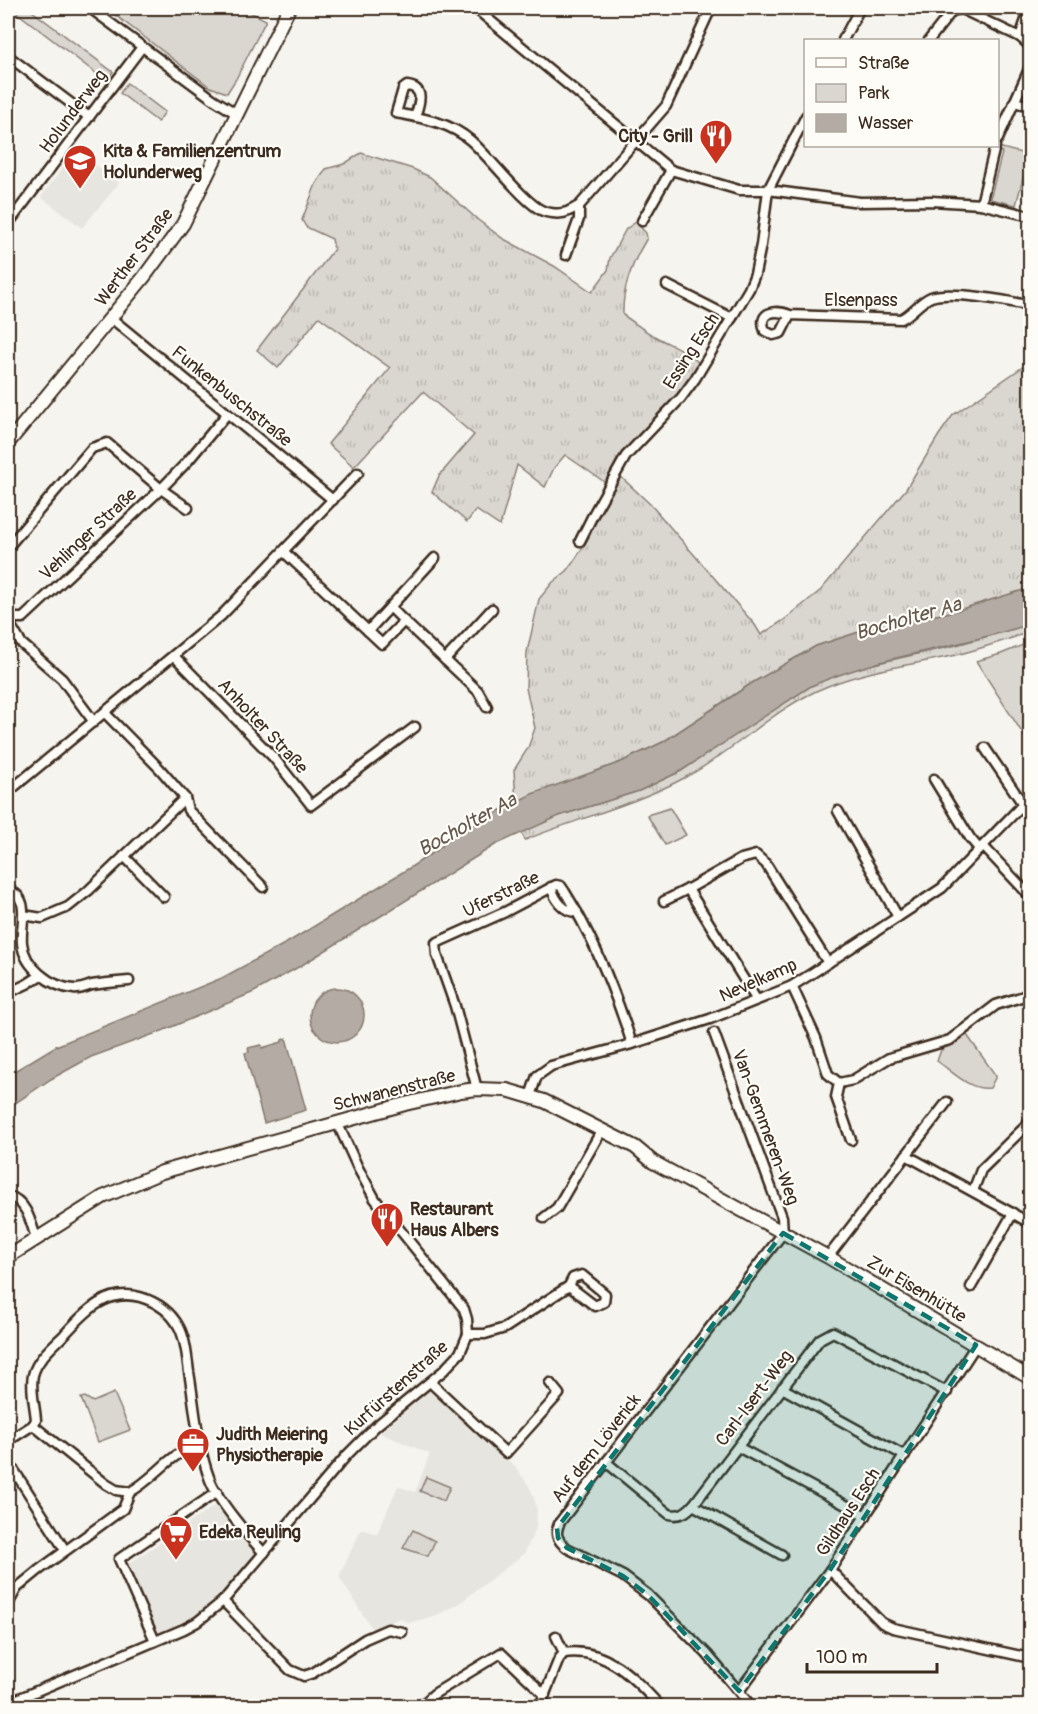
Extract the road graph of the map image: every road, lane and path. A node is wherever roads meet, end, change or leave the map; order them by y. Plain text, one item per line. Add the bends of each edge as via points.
1 (90, 8) edge
2 (289, 8) edge
3 (475, 8) edge
4 (711, 8) edge
5 (860, 8) edge
6 (1030, 8) edge
7 (956, 9) edge
8 (1020, 37) junction
9 (844, 39) edge
10 (930, 39) edge
11 (1030, 46) edge
12 (142, 47) junction
13 (8, 56) edge
14 (1030, 67) edge
15 (1014, 102) junction
16 (1030, 106) edge
17 (237, 114) junction
18 (89, 117) junction
19 (415, 117) dead end
20 (804, 120) edge
21 (999, 137) edge
22 (636, 140) junction
23 (995, 147) edge
24 (671, 170) junction
25 (768, 190) junction
26 (981, 204) junction
27 (579, 206) junction
28 (8, 207) edge
29 (16, 213) junction
30 (1030, 216) edge
31 (642, 221) dead end
32 (8, 224) edge
33 (566, 255) dead end
34 (667, 285) dead end
35 (1030, 306) edge
36 (790, 315) dead end
37 (111, 318) junction
38 (732, 318) junction
39 (227, 414) junction
40 (8, 443) edge
41 (358, 473) dead end
42 (161, 489) junction
43 (333, 500) junction
44 (188, 508) dead end
45 (580, 541) dead end
46 (8, 547) edge
47 (284, 552) junction
48 (435, 558) dead end
49 (390, 607) junction
50 (492, 609) dead end
51 (8, 619) edge
52 (404, 621) junction
53 (368, 631) junction
54 (174, 656) junction
55 (446, 660) junction
56 (487, 707) dead end
57 (105, 713) junction
58 (94, 722) junction
59 (415, 727) dead end
60 (985, 748) dead end
61 (934, 779) dead end
62 (8, 792) edge
63 (1030, 797) edge
64 (185, 798) junction
65 (1023, 804) junction
66 (838, 811) dead end
67 (982, 848) junction
68 (124, 856) junction
69 (263, 887) dead end
70 (688, 889) junction
71 (8, 890) edge
72 (1030, 896) edge
73 (164, 897) dead end
74 (664, 901) dead end
75 (23, 915) junction
76 (898, 917) junction
77 (828, 963) junction
78 (41, 975) junction
79 (129, 981) dead end
80 (792, 986) junction
81 (8, 993) edge
82 (1030, 994) edge
83 (756, 999) junction
84 (714, 1033) dead end
85 (632, 1044) junction
86 (839, 1083) junction
87 (477, 1089) junction
88 (530, 1096) junction
89 (947, 1102) dead end
90 (338, 1122) junction
91 (1030, 1122) edge
92 (602, 1130) junction
93 (851, 1140) dead end
94 (906, 1155) junction
95 (973, 1191) junction
96 (8, 1196) edge
97 (1013, 1213) junction
98 (544, 1218) dead end
99 (1030, 1223) edge
100 (783, 1233) junction
101 (36, 1238) junction
102 (8, 1257) edge
103 (828, 1257) junction
104 (569, 1286) dead end
105 (971, 1287) dead end
106 (468, 1334) junction
107 (976, 1345) junction
108 (1030, 1378) edge
109 (430, 1382) junction
110 (550, 1383) dead end
111 (782, 1388) junction
112 (947, 1392) junction
113 (33, 1425) junction
114 (8, 1441) edge
115 (201, 1444) junction
116 (738, 1448) junction
117 (905, 1456) junction
118 (8, 1461) edge
119 (606, 1462) junction
120 (130, 1492) junction
121 (217, 1492) junction
122 (693, 1505) junction
123 (866, 1516) junction
124 (65, 1550) junction
125 (264, 1553) junction
126 (783, 1555) dead end
127 (830, 1570) junction
128 (223, 1601) junction
129 (8, 1604) edge
130 (402, 1632) dead end
131 (556, 1636) dead end
132 (155, 1641) junction
133 (564, 1653) junction
134 (1030, 1658) edge
135 (738, 1691) junction
136 (545, 1695) junction
137 (8, 1703) edge
138 (421, 1707) edge
139 (540, 1707) edge
140 (660, 1707) edge
141 (750, 1707) edge

1 - 12 street
2 - 17 street, Werther Straße
3 - 22 street
4 - 22 street via 666,106
5 - 9 street
6 - 8 street
7 - 8 street
7 - 10 street
8 - 11 street
12 - 17 street
12 - 18 street, Holunderweg
13 - 18 street
14 - 15 street
15 - 16 street
15 - 21 street
17 - 37 street, Werther Straße via 183,224
18 - 29 street, Holunderweg
19 - 27 street via 445,125 469,139 542,211 563,213
20 - 25 street
22 - 24 street
22 - 27 street
23 - 26 street
24 - 25 street via 739,190
24 - 31 street
25 - 26 street via 860,202
25 - 38 street, Essing Esch via 755,274
26 - 30 street
27 - 33 street via 579,219
28 - 29 street
29 - 32 street, Holunderweg
34 - 38 street
35 - 36 street, Elsenpass via 995,298 933,296 900,319
37 - 39 street, Funkenbuschstraße
37 - 40 street, Werther Straße
38 - 45 street, Essing Esch via 681,398 626,456
39 - 42 street, Vehlinger Straße
39 - 43 street, Funkenbuschstraße
41 - 43 street
42 - 44 street, Vehlinger Straße
42 - 46 street via 107,443 92,448
42 - 51 street, Vehlinger Straße via 23,618
43 - 47 street
47 - 53 street
47 - 54 street via 221,616
48 - 49 street
49 - 52 street
49 - 53 street
50 - 55 street
51 - 58 street, Vehlinger Straße via 21,643 62,679
52 - 53 street via 382,644
52 - 55 street
54 - 57 street
54 - 59 street, Anholter Straße via 274,758 311,806
55 - 56 street via 478,692
57 - 58 street
57 - 64 street
58 - 62 street
60 - 65 street
61 - 67 street via 970,838
63 - 65 street, Nevelkamp
64 - 68 street
64 - 69 street via 188,810
65 - 67 street, Nevelkamp
66 - 76 street
67 - 72 street
67 - 76 street, Nevelkamp via 942,888
68 - 73 street
68 - 75 street via 68,907 42,918
70 - 74 street
70 - 77 street via 741,859 756,855 766,864
70 - 83 street
71 - 75 street via 21,900
75 - 78 street via 22,944
76 - 77 street, Nevelkamp
77 - 80 street, Nevelkamp
78 - 79 street via 75,990
78 - 81 street
80 - 83 street, Nevelkamp
80 - 86 street via 828,1074
82 - 86 street via 996,1005 950,1040 890,1058 853,1080
83 - 85 street, Nevelkamp via 710,1019
84 - 100 street, Van-Gemmeren-Weg via 782,1217
85 - 87 street, Uferstraße via 612,985 577,912 561,886 556,885 436,943
85 - 88 street, Nevelkamp via 551,1066 537,1076
86 - 93 street via 836,1097
87 - 88 street, Schwanenstraße
87 - 90 street, Schwanenstraße
88 - 92 street, Schwanenstraße
89 - 94 street
90 - 101 street, Schwanenstraße via 143,1179 103,1197
90 - 106 street, Kurfürstenstraße via 375,1199 464,1309
91 - 95 street via 981,1170
92 - 98 street via 556,1208
92 - 100 street, Schwanenstraße
94 - 95 street
94 - 103 street
95 - 97 street
96 - 101 street via 21,1204
97 - 99 street
97 - 105 street
100 - 103 street, Zur Eisenhütte
100 - 119 street, Auf dem Löverick
101 - 102 street, Schwanenstraße
103 - 107 street, Zur Eisenhütte
104 - 106 street via 505,1328
106 - 109 street, Kurfürstenstraße via 460,1353
107 - 108 street, Zur Eisenhütte
107 - 112 street, Gildhaus Esch
109 - 110 street via 506,1453 559,1394
109 - 125 street, Kurfürstenstraße via 347,1455
111 - 112 street, Carl-Isert-Weg via 820,1339 833,1332
111 - 116 street, Carl-Isert-Weg
111 - 117 street
112 - 117 street, Gildhaus Esch
113 - 114 street
113 - 115 street via 33,1373 44,1357 93,1306 120,1295 138,1297 162,1307 180,1328
113 - 120 street via 106,1484
115 - 120 street via 181,1451
115 - 121 street
116 - 122 street, Carl-Isert-Weg
116 - 123 street
117 - 123 street, Gildhaus Esch
118 - 124 street
119 - 122 street via 669,1514 682,1514
119 - 135 street, Auf dem Löverick via 560,1522 558,1539 648,1595
120 - 124 street via 123,1509
121 - 125 street
121 - 132 street via 119,1558
122 - 126 street
123 - 127 street, Gildhaus Esch
124 - 129 street via 17,1588
125 - 128 street, Kurfürstenstraße
127 - 134 street via 882,1623 893,1628
127 - 135 street, Gildhaus Esch
128 - 130 street via 290,1671 304,1676 365,1639 388,1629
128 - 132 street, Kurfürstenstraße via 197,1622
131 - 133 street
132 - 137 street, Kurfürstenstraße
133 - 136 street
133 - 140 street via 595,1654 610,1661
135 - 141 street, Auf dem Löverick
136 - 138 street via 501,1653 434,1694
136 - 139 street

